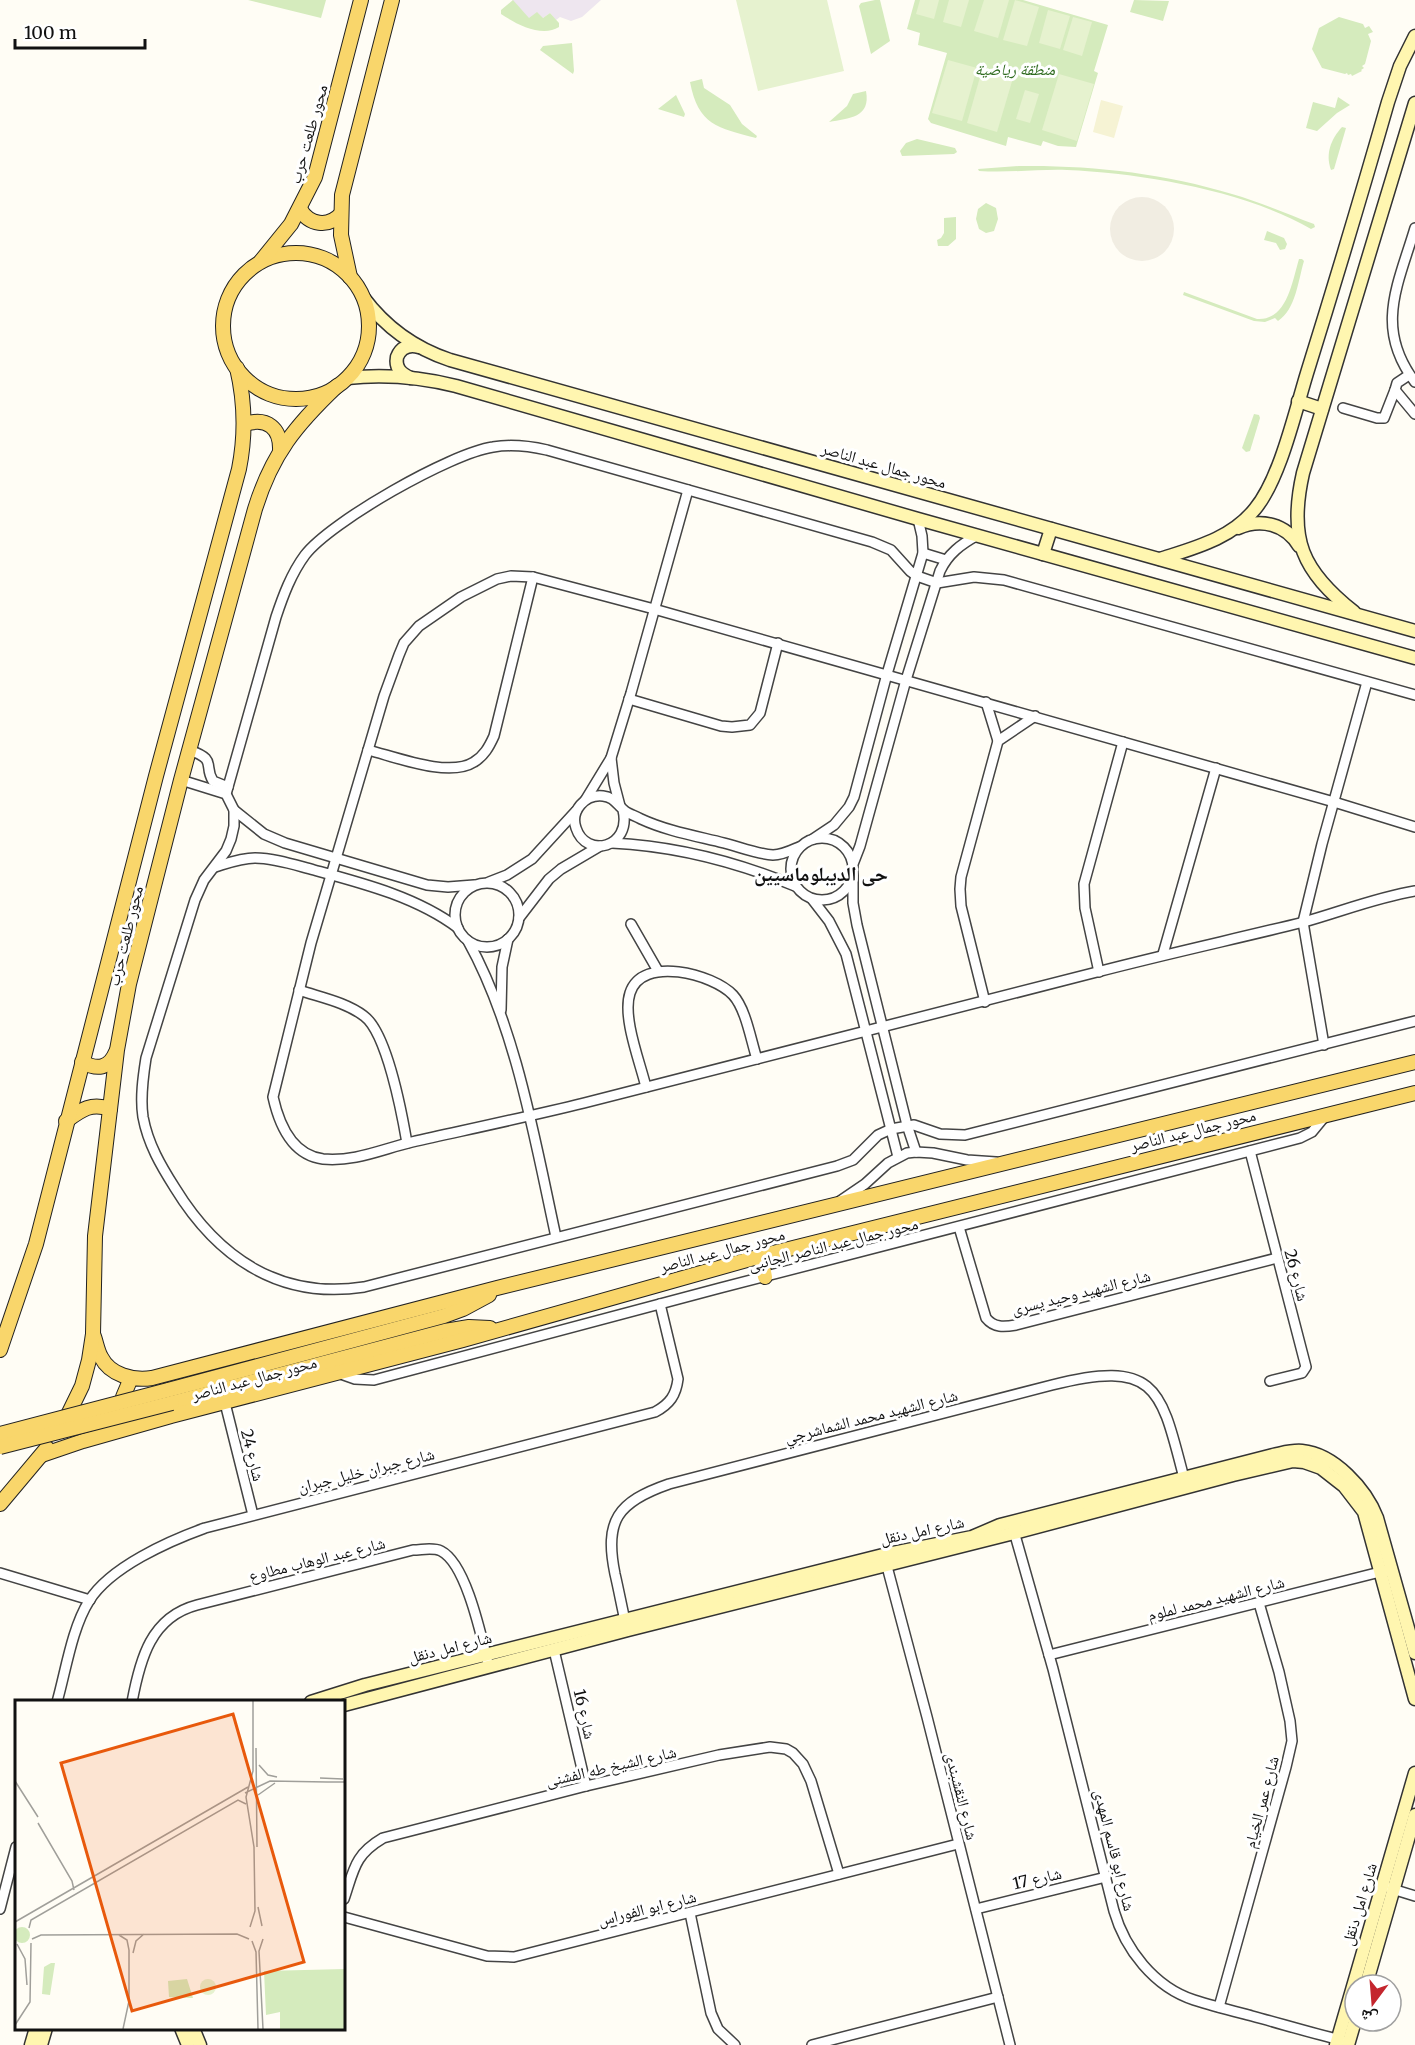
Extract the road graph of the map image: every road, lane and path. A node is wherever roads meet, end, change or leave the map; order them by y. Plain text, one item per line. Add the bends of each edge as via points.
1 (361, 0) edge
2 (392, 0) edge
3 (1415, 36) edge
4 (1415, 103) edge
5 (300, 209) junction
6 (341, 214) junction
7 (1415, 228) edge
8 (258, 264) junction
9 (350, 277) junction
10 (363, 297) junction
11 (420, 348) junction
12 (237, 369) junction
13 (411, 378) junction
14 (1412, 379) edge
15 (342, 382) junction
16 (1395, 390) junction
17 (1298, 401) junction
18 (1343, 408) dead end
19 (1322, 409) junction
20 (1415, 414) edge
21 (245, 424) junction
22 (280, 451) junction
23 (688, 490) junction
24 (918, 519) junction
25 (1050, 529) junction
26 (1235, 529) junction
27 (978, 535) junction
28 (1302, 552) junction
29 (923, 553) junction
30 (1043, 554) junction
31 (945, 560) junction
32 (1159, 560) junction
33 (917, 576) junction
34 (533, 577) junction
35 (937, 583) junction
36 (654, 609) junction
37 (1358, 615) junction
38 (1415, 631) edge
39 (778, 644) junction
40 (1415, 658) edge
41 (887, 674) junction
42 (906, 680) junction
43 (1367, 682) junction
44 (1415, 695) edge
45 (629, 699) junction
46 (986, 702) junction
47 (1035, 716) junction
48 (998, 741) junction
49 (1123, 742) junction
50 (189, 750) junction
51 (368, 750) junction
52 (611, 758) junction
53 (1216, 768) junction
54 (181, 780) junction
55 (227, 790) junction
56 (585, 801) junction
57 (1334, 802) junction
58 (622, 808) junction
59 (234, 810) junction
60 (576, 811) junction
61 (1415, 827) edge
62 (813, 839) junction
63 (612, 843) junction
64 (600, 846) junction
65 (799, 847) junction
66 (335, 858) junction
67 (853, 864) junction
68 (215, 867) junction
69 (331, 875) junction
70 (853, 875) junction
71 (486, 883) junction
72 (474, 885) junction
73 (795, 886) junction
74 (1414, 890) edge
75 (812, 899) junction
76 (519, 918) junction
77 (1303, 922) junction
78 (632, 924) dead end
79 (458, 928) junction
80 (508, 939) junction
81 (468, 941) junction
82 (1163, 954) junction
83 (658, 971) junction
84 (1099, 972) junction
85 (299, 990) junction
86 (985, 1002) junction
87 (500, 1013) junction
88 (1415, 1022) edge
89 (882, 1027) junction
90 (866, 1031) junction
91 (1324, 1045) junction
92 (117, 1050) junction
93 (757, 1059) junction
94 (82, 1062) junction
95 (1415, 1062) edge
96 (646, 1087) junction
97 (1415, 1093) edge
98 (110, 1109) junction
99 (1327, 1114) junction
100 (530, 1116) junction
101 (66, 1121) junction
102 (907, 1125) junction
103 (891, 1129) junction
104 (407, 1143) junction
105 (1250, 1151) junction
106 (916, 1152) junction
107 (898, 1157) junction
108 (1007, 1163) junction
109 (834, 1205) junction
110 (959, 1227) junction
111 (555, 1237) junction
112 (761, 1256) junction
113 (1277, 1258) junction
114 (765, 1277) junction
115 (497, 1288) junction
116 (660, 1304) junction
117 (499, 1330) junction
118 (93, 1334) junction
119 (1, 1347) edge
120 (338, 1373) junction
121 (131, 1378) junction
122 (1270, 1381) dead end
123 (170, 1396) junction
124 (225, 1403) junction
125 (136, 1426) junction
126 (0, 1434) edge
127 (0, 1447) edge
128 (42, 1455) junction
129 (1185, 1483) junction
130 (0, 1504) edge
131 (253, 1515) junction
132 (1013, 1528) junction
133 (885, 1560) junction
134 (1386, 1571) junction
135 (0, 1573) edge
136 (90, 1600) junction
137 (1259, 1603) junction
138 (626, 1625) junction
139 (554, 1650) junction
140 (1415, 1653) edge
141 (486, 1654) junction
142 (1049, 1655) junction
143 (489, 1667) junction
144 (1415, 1699) edge
145 (57, 1700) edge
146 (132, 1700) edge
147 (314, 1700) edge
148 (345, 1705) edge
149 (1415, 1773) edge
150 (586, 1786) junction
151 (1415, 1815) edge
152 (958, 1844) junction
153 (15, 1851) edge
154 (840, 1874) junction
155 (1106, 1877) junction
156 (1388, 1888) junction
157 (345, 1896) edge
158 (1415, 1896) edge
159 (976, 1909) junction
160 (0, 1910) edge
161 (690, 1912) junction
162 (345, 1917) edge
163 (1369, 1973) edge
164 (998, 1997) junction
165 (1219, 2007) junction
166 (182, 2030) edge
167 (194, 2030) edge
168 (1343, 2043) edge
169 (188, 2045) edge
170 (200, 2045) edge
171 (735, 2045) edge
172 (812, 2045) edge
173 (1010, 2045) edge

1 - 5 main road, محور طلعت حرب via 315,177
2 - 6 main road via 345,182
3 - 17 main road via 1388,102
4 - 19 main road
5 - 6 main road via 319,223
5 - 8 main road, محور طلعت حرب
6 - 9 main road
7 - 14 street via 1391,318 1397,351
8 - 9 main road via 282,255 307,254 331,262
8 - 12 main road via 240,280 224,312 226,348
9 - 10 main road
10 - 11 main road, محور جمال عبد الناصر via 390,328
10 - 15 main road via 369,320 366,345 356,368
11 - 13 main road via 407,346 397,357 400,372
11 - 25 main road, محور جمال عبد الناصر via 450,360
12 - 15 main road via 263,391 286,398 312,397
12 - 21 main road, محور طلعت حرب
13 - 15 main road via 374,376
13 - 24 main road via 456,386
14 - 16 street via 1397,383
15 - 22 main road, محور طلعت حرب via 298,425
16 - 18 street via 1384,418
16 - 20 street
17 - 19 main road
17 - 26 main road via 1267,492
19 - 28 main road via 1297,503
21 - 22 main road via 254,421 271,426 277,433
21 - 94 main road, محور طلعت حرب via 239,469
22 - 50 main road, محور طلعت حرب via 255,509
23 - 33 street via 885,547
23 - 36 street
23 - 55 street via 530,446 493,447 443,465 344,520 305,556 284,594
24 - 27 main road
24 - 29 street
25 - 30 main road
25 - 32 main road, محور جمال عبد الناصر
26 - 28 main road via 1260,522 1274,525 1296,540
26 - 32 main road
27 - 30 main road
27 - 31 street
28 - 37 main road via 1314,574
29 - 31 street
29 - 33 street
30 - 40 main road
31 - 35 street
32 - 37 main road, محور جمال عبد الناصر
33 - 35 street
33 - 41 street
34 - 36 street
34 - 51 street via 511,576 488,583 440,610 411,634 391,675
34 - 51 street via 494,736 482,756 465,766 446,768
35 - 42 street
35 - 43 street via 974,577 1004,580
36 - 39 street
36 - 45 street
37 - 38 main road, محور جمال عبد الناصر
39 - 41 street
39 - 45 street via 760,713 750,726 721,726
41 - 42 street
41 - 62 street via 854,797 834,825
42 - 46 street
42 - 67 street
43 - 44 street
43 - 57 street
45 - 52 street
46 - 47 street
46 - 48 street
47 - 48 street
47 - 49 street
48 - 86 street via 960,889
49 - 53 street
49 - 84 street via 1084,884 1085,908
50 - 54 main road, محور طلعت حرب
50 - 55 street via 206,759 210,779
51 - 66 street
52 - 56 street
52 - 58 street
53 - 57 street
53 - 82 street
54 - 55 street
54 - 92 main road, محور طلعت حرب via 129,984
55 - 59 street
56 - 58 street via 600,796
56 - 60 street
57 - 61 street
57 - 77 street
58 - 63 street via 624,829
58 - 65 street via 654,824 760,853 782,854
59 - 66 street via 274,839
59 - 68 street via 231,839
60 - 64 street via 579,835
60 - 71 street via 532,859
62 - 65 street
62 - 67 street via 834,840 850,854
63 - 64 street
63 - 73 street via 678,851 753,870
64 - 76 street via 549,879
65 - 73 street via 790,866
66 - 69 street
66 - 72 street via 438,887
67 - 70 street
68 - 69 street via 256,858
68 - 111 street via 204,880 190,915 152,1038 143,1081 143,1116 158,1161 209,1233 261,1272 284,1283 324,1291 364,1287
69 - 79 street via 405,899
69 - 85 street
70 - 75 street via 842,893 833,898
70 - 89 street via 855,919
71 - 72 street
71 - 76 street via 510,893
72 - 79 street via 465,891 455,908
73 - 75 street
74 - 77 street
75 - 90 street via 842,943
76 - 80 street
77 - 82 street
77 - 91 street
78 - 83 street
79 - 81 street
80 - 81 street via 493,946
80 - 87 street
81 - 87 street
82 - 84 street
83 - 93 street via 707,980 733,994 743,1012
83 - 96 street via 639,979 628,1003
84 - 86 street
85 - 104 street via 346,1007 371,1024 383,1046
85 - 104 street via 273,1097 277,1115 290,1139 308,1154 340,1159
86 - 89 street
87 - 100 street
88 - 91 street
89 - 90 street
89 - 102 street
90 - 93 street
90 - 103 street
91 - 102 street via 965,1135 940,1134
92 - 94 main road via 113,1060 103,1066 92,1067
92 - 98 main road, محور طلعت حرب
93 - 96 street
94 - 101 main road, محور طلعت حرب
95 - 108 main road, محور جمال عبد الناصر
96 - 100 street
97 - 99 main road, محور جمال عبد الناصر
98 - 101 main road via 86,1107
98 - 118 main road, محور طلعت حرب via 94,1236
99 - 105 street, محور جمال عبد الناصر الجانبى via 1306,1136
99 - 112 main road, محور جمال عبد الناصر
100 - 104 street
100 - 111 street
101 - 119 main road, محور طلعت حرب via 36,1244
102 - 103 street
102 - 106 street
103 - 107 street
103 - 111 street via 878,1135 853,1160 837,1166
105 - 110 street, محور جمال عبد الناصر الجانبى
105 - 113 street, شارع 26
106 - 107 street
106 - 108 street
107 - 109 street
108 - 109 main road, محور جمال عبد الناصر
109 - 115 main road, محور جمال عبد الناصر
110 - 113 street, شارع الشهيد وحيد يسرى via 986,1318 1001,1326
110 - 114 street, محور جمال عبد الناصر الجانبى
112 - 114 main road
112 - 117 main road, محور جمال عبد الناصر
113 - 122 street, شارع 26 via 1306,1367 1298,1375
114 - 116 street, محور جمال عبد الناصر الجانبى
115 - 121 main road, محور جمال عبد الناصر via 152,1378
115 - 123 main road via 454,1313
116 - 120 street, محور جمال عبد الناصر الجانبى via 374,1380
116 - 131 street, شارع جبران خليل جبران via 678,1379 677,1389 665,1407
117 - 120 main road, محور جمال عبد الناصر
117 - 123 main road via 469,1327 445,1331
118 - 121 main road via 105,1363
118 - 128 main road, محور طلعت حرب via 82,1386 72,1410
120 - 124 main road, محور جمال عبد الناصر
121 - 125 main road via 123,1403
123 - 126 main road, bridge
123 - 127 main road, bridge
124 - 125 main road, محور جمال عبد الناصر
124 - 131 street, شارع 24
125 - 128 main road, محور جمال عبد الناصر
128 - 130 main road, محور طلعت حرب
129 - 132 main road, شارع امل دنقل
129 - 134 main road, شارع امل دنقل via 1289,1452 1317,1455 1347,1475 1369,1499 1377,1518
129 - 138 street, شارع الشهيد محمد الشماشرجي via 1166,1411 1153,1390 1129,1378 1108,1375 1063,1383 669,1484 636,1499 617,1518 610,1536
131 - 136 street, شارع جبران خليل جبران via 205,1528 168,1544 120,1571
132 - 133 main road, شارع امل دنقل
132 - 142 street, شارع ابو قاسم المهدى
133 - 138 main road, شارع امل دنقل
133 - 152 street, شارع النقشبندى
134 - 137 street, شارع الشهيد محمد لملوم
134 - 140 main road, شارع امل دنقل
134 - 144 main road, شارع امل دنقل
135 - 136 street
136 - 145 street, شارع جبران خليل جبران via 78,1627
137 - 142 street, شارع الشهيد محمد لملوم
137 - 165 street, شارع عمر الخيام via 1279,1672 1292,1741
138 - 139 main road, شارع امل دنقل
138 - 141 main road, شارع امل دنقل
139 - 143 main road, شارع امل دنقل
139 - 150 street, شارع 16
141 - 143 street, شارع عبد الوهاب مطاوع
141 - 146 street, شارع عبد الوهاب مطاوع via 457,1565 439,1550 413,1550 178,1611 159,1628 145,1650
141 - 147 main road, شارع امل دنقل
142 - 155 street, شارع ابو قاسم المهدى
143 - 148 main road, شارع امل دنقل
149 - 156 main road, شارع امل دنقل
150 - 154 street, شارع الشيخ طه الفشنى via 749,1749 786,1749 799,1759 811,1781
150 - 157 street, شارع الشيخ طه الفشنى via 383,1839 360,1856
151 - 156 main road, شارع امل دنقل
152 - 154 street, شارع ابو الفوراس
152 - 159 street, شارع النقشبندى
153 - 160 street
154 - 161 street, شارع ابو الفوراس
155 - 159 street, شارع 17
155 - 165 street, شارع ابو قاسم المهدى via 1118,1925 1138,1959 1176,1991
156 - 158 street
156 - 163 main road, شارع امل دنقل
156 - 168 main road, شارع امل دنقل
159 - 164 street, شارع النقشبندى
161 - 162 street, شارع ابو الفوراس via 500,1958
161 - 171 street via 711,2013 718,2029
164 - 172 street
164 - 173 street, شارع النقشبندى
165 - 168 street, شارع ابو قاسم المهدى
166 - 169 main road
167 - 170 main road

